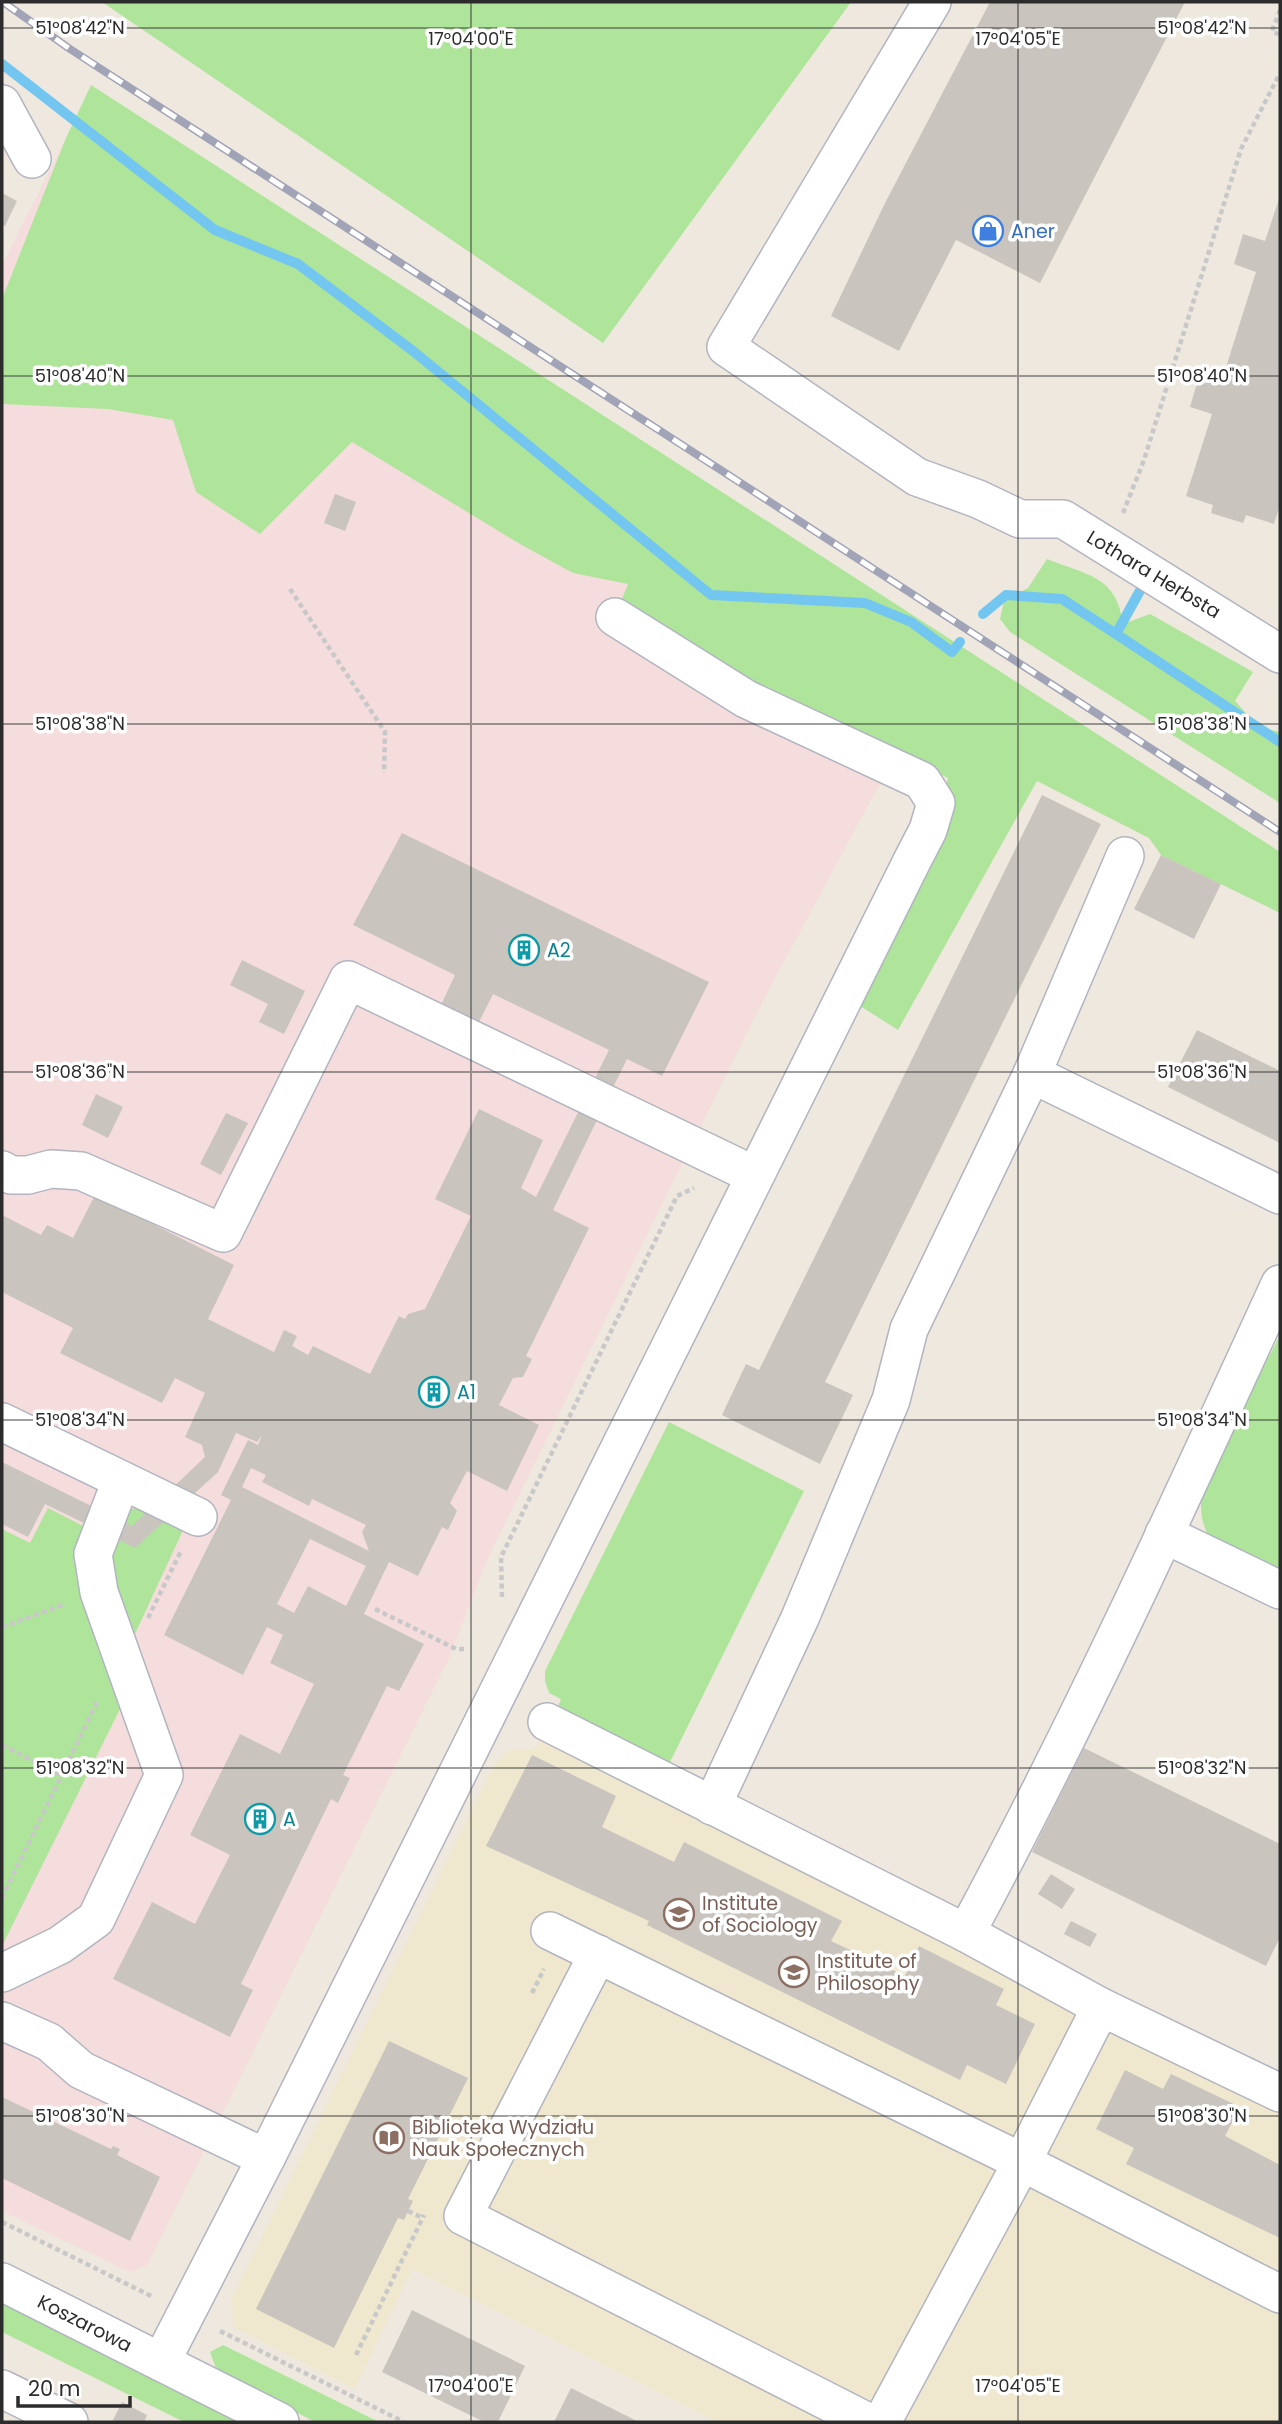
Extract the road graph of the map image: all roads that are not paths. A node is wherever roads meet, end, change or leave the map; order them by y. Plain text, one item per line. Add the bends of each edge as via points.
1 (932, 2) edge
2 (2, 104) edge
3 (32, 159) dead end
4 (615, 617) dead end
5 (1280, 654) edge
6 (1125, 856) dead end
7 (1032, 1074) junction
8 (2, 1170) edge
9 (754, 1175) junction
10 (1280, 1195) edge
11 (1280, 1284) edge
12 (2, 1422) edge
13 (121, 1481) junction
14 (198, 1517) dead end
15 (1164, 1534) junction
16 (1280, 1590) edge
17 (547, 1722) dead end
18 (712, 1806) junction
19 (550, 1931) dead end
20 (966, 1933) junction
21 (598, 1954) junction
22 (2, 1973) edge
23 (1101, 2007) junction
24 (2, 2021) edge
25 (1280, 2093) edge
26 (266, 2158) junction
27 (1022, 2162) junction
28 (2, 2282) edge
29 (1280, 2294) edge
30 (161, 2362) junction
31 (2, 2389) edge
32 (69, 2422) edge
33 (280, 2422) edge
34 (868, 2422) edge
35 (882, 2422) edge

1 - 5 street, Lothara Herbsta via 726,347 917,477 1020,519 1063,519
2 - 3 street
4 - 9 street via 746,699 922,781 936,803 928,830
6 - 7 street
7 - 10 street
7 - 18 street via 909,1329 891,1400 800,1618
8 - 9 street via 12,1175 51,1169 81,1171 223,1233 348,981
9 - 26 street
11 - 15 street
12 - 13 street
13 - 14 street
13 - 22 street via 93,1554 99,1592 164,1775 96,1919 60,1945
15 - 16 street
15 - 20 street
17 - 18 street
18 - 20 street
19 - 21 street
20 - 23 street
21 - 27 street
21 - 34 street via 463,2216
23 - 25 street
23 - 27 street
24 - 26 street via 49,2042 81,2070
26 - 30 street
27 - 29 street
27 - 35 street
28 - 30 street, Koszarowa
30 - 33 street, Koszarowa
31 - 32 street

